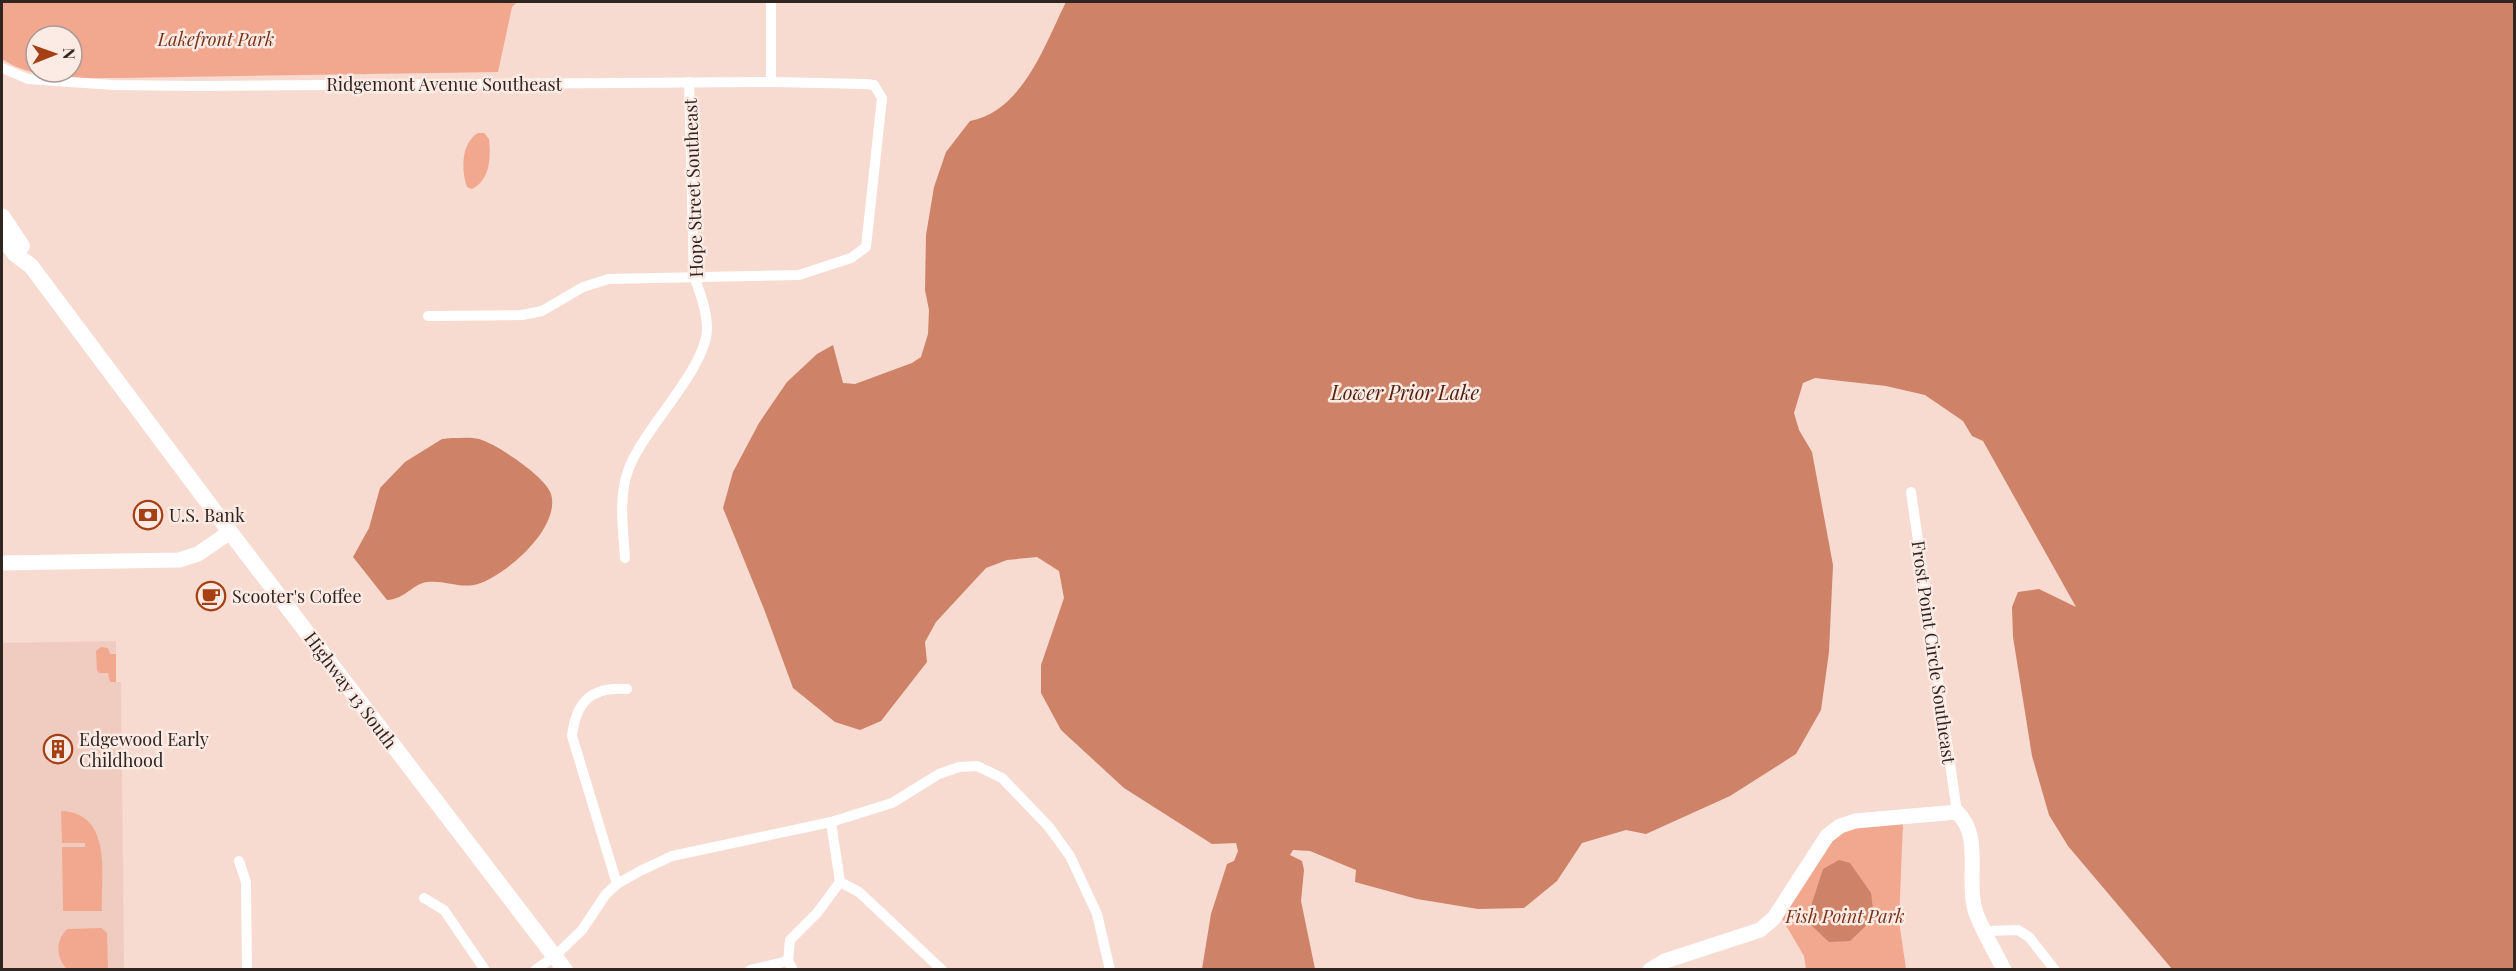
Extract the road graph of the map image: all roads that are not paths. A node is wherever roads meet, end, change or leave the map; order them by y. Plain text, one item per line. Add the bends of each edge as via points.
1 (771, 2) edge
2 (2, 68) edge
3 (689, 82) junction
4 (771, 82) junction
5 (2, 216) edge
6 (2, 236) edge
7 (31, 266) junction
8 (694, 276) junction
9 (428, 316) dead end
10 (1911, 492) dead end
11 (230, 532) junction
12 (625, 558) dead end
13 (2, 563) edge
14 (627, 689) dead end
15 (1957, 812) junction
16 (831, 822) junction
17 (239, 861) dead end
18 (840, 882) junction
19 (617, 884) junction
20 (424, 898) dead end
21 (1986, 931) junction
22 (560, 963) edge
23 (790, 965) edge
24 (247, 969) edge
25 (485, 969) edge
26 (535, 969) edge
27 (750, 969) edge
28 (942, 969) edge
29 (1110, 969) edge
30 (1650, 969) edge
31 (2004, 969) edge
32 (2055, 969) edge

1 - 4 street
2 - 3 street, Ridgemont Avenue Southeast via 28,79 98,84
3 - 4 street, Ridgemont Avenue Southeast
3 - 8 street, Hope Street Southeast
4 - 8 street, Ridgemont Avenue Southeast via 874,85 882,98 866,247 851,258 799,275
5 - 7 main road, Highway 13 South via 25,249
6 - 7 main road, Highway 13 South via 15,254
7 - 11 main road, Highway 13 South
8 - 9 street via 609,279 584,287 542,311 522,315
8 - 12 street, Hope Street Southeast via 707,330 701,354 629,466 622,490
10 - 15 street, Frost Point Circle Southeast
11 - 13 street via 198,555 179,560
11 - 22 main road, Highway 13 South
14 - 19 street via 599,690 584,701 574,717 572,736
15 - 21 street via 1966,820 1971,833 1973,904
15 - 30 street via 1855,821 1840,826 1827,836 1774,918 1760,930
16 - 18 street
16 - 19 street via 672,856
16 - 29 street via 892,803 939,774 959,767 977,766 1002,778 1049,827 1070,856 1097,914
17 - 24 street via 246,882
18 - 23 street via 790,940
18 - 28 street via 860,892
19 - 22 street via 606,894
20 - 25 street via 444,910
21 - 31 street
21 - 32 street via 2018,930
22 - 26 street
23 - 27 street

